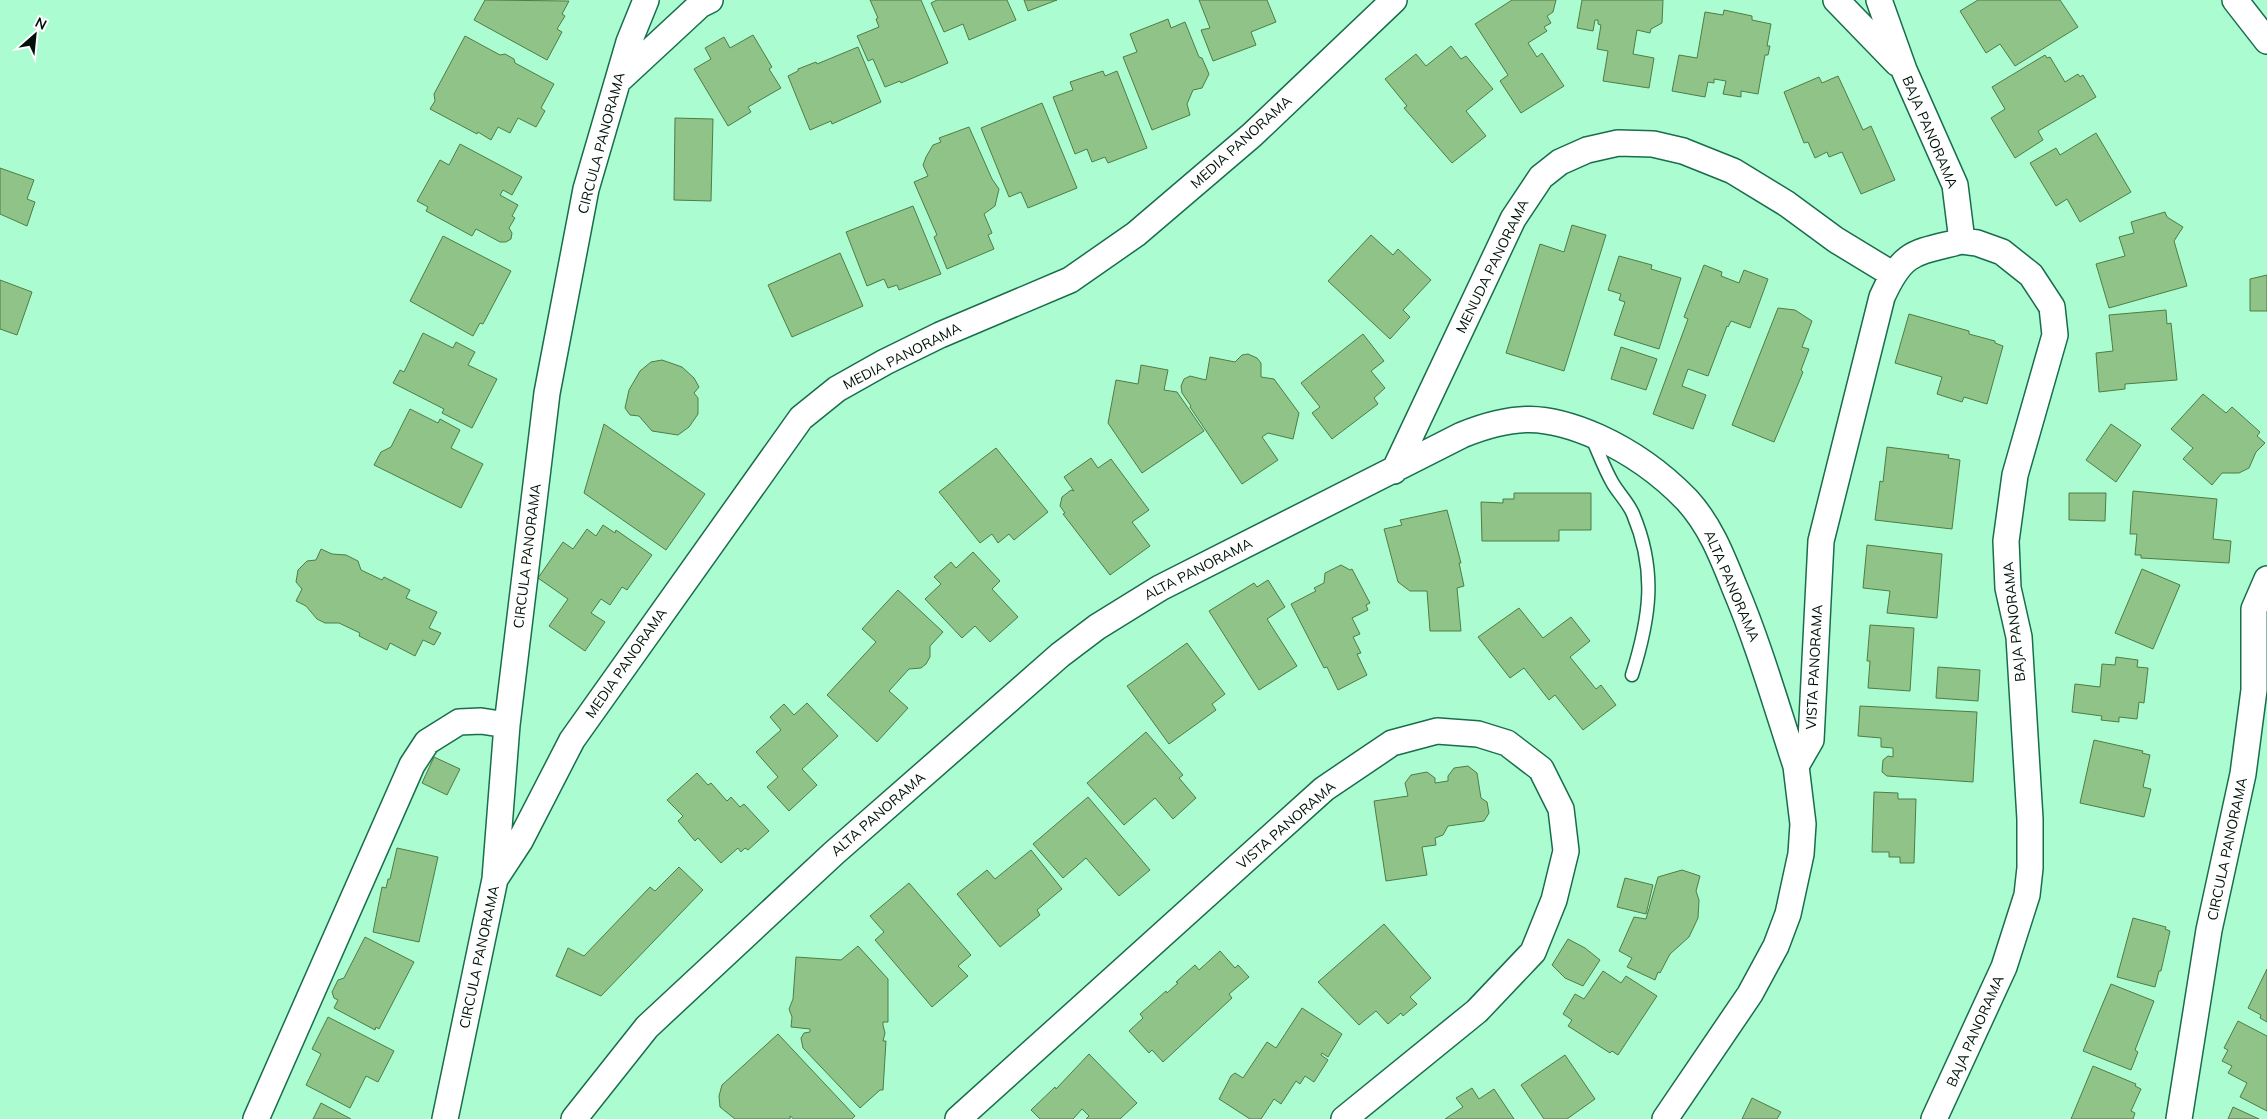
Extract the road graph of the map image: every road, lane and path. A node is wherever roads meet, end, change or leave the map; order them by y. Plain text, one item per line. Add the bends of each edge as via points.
1 (646, 0) edge
2 (710, 0) edge
3 (1394, 0) edge
4 (1836, 0) edge
5 (1879, 0) edge
6 (2235, 0) edge
7 (2267, 41) edge
8 (1904, 70) junction
9 (616, 83) junction
10 (1962, 241) junction
11 (1892, 274) junction
12 (1590, 434) junction
13 (1394, 470) junction
14 (2267, 579) edge
15 (1632, 675) dead end
16 (507, 725) junction
17 (1796, 766) junction
18 (495, 879) junction
19 (256, 1119) edge
20 (446, 1119) edge
21 (574, 1119) edge
22 (958, 1119) edge
23 (1344, 1119) edge
24 (1665, 1119) edge
25 (1934, 1119) edge
26 (2179, 1119) edge

1 - 9 street, CIRCULA PANORAMA
2 - 9 street
3 - 18 street, MEDIA PANORAMA via 1252,135 1121,244 1070,280 885,362 837,389 801,418 572,740 520,840
4 - 8 street
5 - 8 street, BAJA PANORAMA
6 - 7 street
8 - 10 street, BAJA PANORAMA via 1955,184
9 - 16 street, CIRCULA PANORAMA via 586,189 547,393
10 - 11 street via 1906,258
10 - 25 street, BAJA PANORAMA via 2002,252 2031,274 2052,307 2055,335 2015,474 2006,541 2008,588 2019,637 2030,819 2027,894 2004,967
11 - 13 street, MENUDA PANORAMA via 1733,171 1683,151 1653,144 1618,143 1587,150 1560,162 1541,177 1513,218
11 - 17 street, VISTA PANORAMA via 1882,296 1821,541 1811,740
12 - 13 street, ALTA PANORAMA via 1548,421 1530,419 1492,423 1462,434
12 - 15 lane via 1611,481 1632,512 1644,543 1649,570 1649,600 1643,640
12 - 17 street, ALTA PANORAMA via 1644,462 1665,479 1688,501 1713,537 1752,630
13 - 21 street, ALTA PANORAMA via 1153,591 1060,655 834,853 646,1027
14 - 26 street, CIRCULA PANORAMA via 2254,609 2254,690 2243,774 2209,930
16 - 18 street, CIRCULA PANORAMA
16 - 19 street via 459,722 427,742 412,765
17 - 24 street via 1802,824 1801,854 1788,914 1776,946 1750,994
18 - 20 street, CIRCULA PANORAMA
22 - 23 street, VISTA PANORAMA via 1324,788 1392,743 1437,731 1478,734 1507,743 1541,770 1561,809 1566,851 1554,900 1533,952 1476,1011

